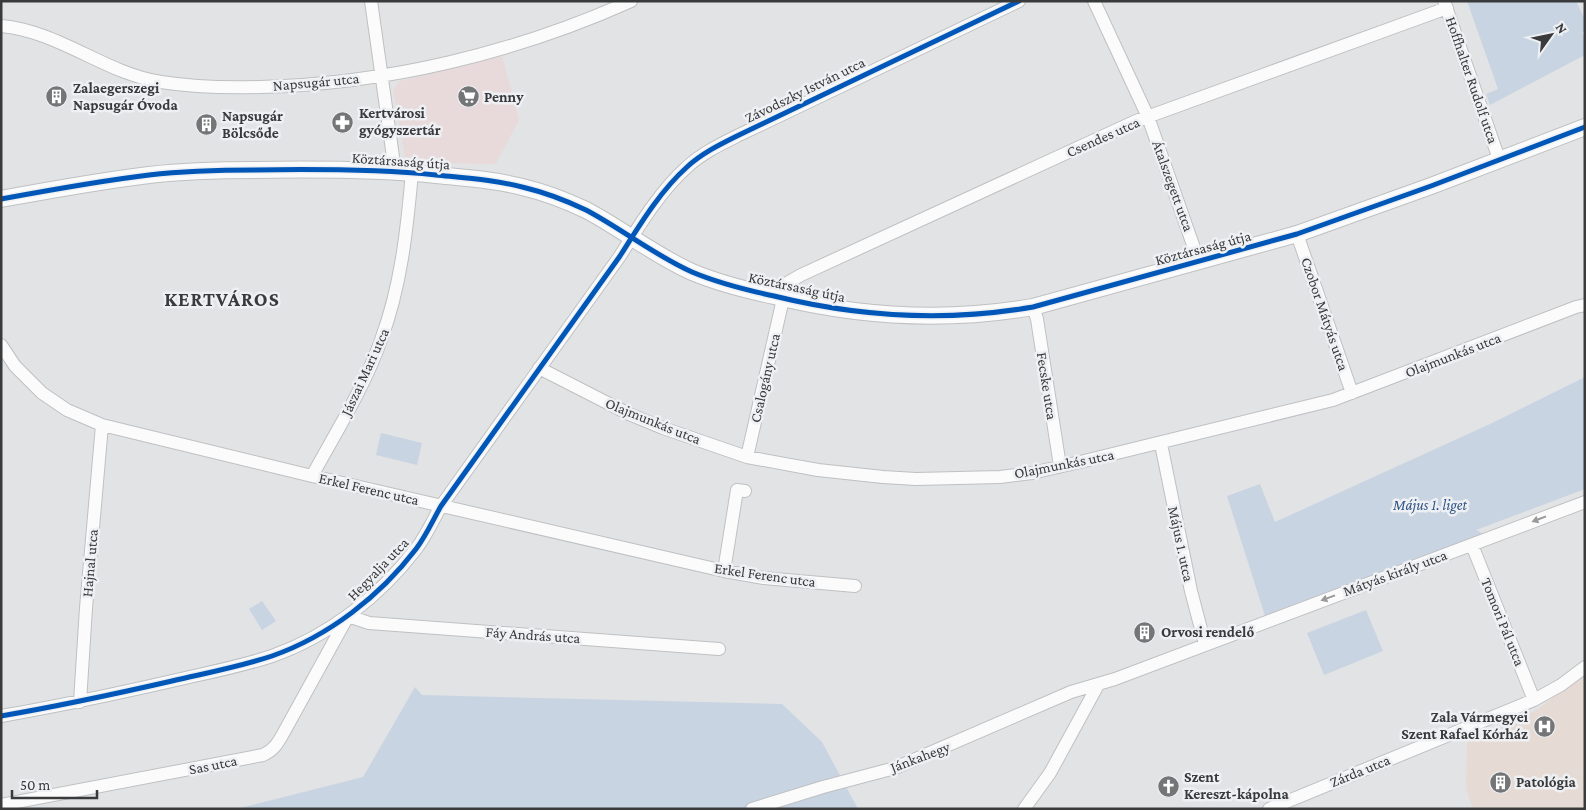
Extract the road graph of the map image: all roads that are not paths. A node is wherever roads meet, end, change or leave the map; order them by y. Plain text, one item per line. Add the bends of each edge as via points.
1 (371, 1) edge
2 (630, 1) edge
3 (1019, 1) edge
4 (1094, 1) edge
5 (1445, 5) edge
6 (1, 26) edge
7 (382, 75) junction
8 (1148, 117) junction
9 (1585, 127) edge
10 (1499, 159) junction
11 (395, 171) junction
12 (412, 172) junction
13 (1, 199) edge
14 (1297, 234) junction
15 (631, 238) junction
16 (1200, 262) junction
17 (780, 298) junction
18 (1585, 305) edge
19 (1033, 307) junction
20 (1, 345) edge
21 (539, 368) junction
22 (1352, 393) junction
23 (102, 424) junction
24 (1161, 444) junction
25 (747, 457) junction
26 (1060, 466) junction
27 (312, 476) junction
28 (745, 491) dead end
29 (1585, 502) edge
30 (441, 506) junction
31 (1472, 545) junction
32 (724, 571) junction
33 (856, 586) dead end
34 (348, 616) junction
35 (1205, 644) junction
36 (719, 649) dead end
37 (1585, 667) edge
38 (1098, 685) junction
39 (1534, 700) junction
40 (80, 702) junction
41 (1, 716) edge
42 (1, 805) edge
43 (752, 809) edge
44 (1024, 809) edge
45 (1269, 809) edge

1 - 7 street
2 - 7 street, Napsugár utca via 500,49
3 - 15 street, Závodszky István utca via 708,152 686,167
4 - 8 street, Átalszegett utca
5 - 8 street, Csendes utca
5 - 10 street, Hoffhalter Rudolf utca
6 - 7 street, Napsugár utca via 29,30 115,69 162,82 222,87 275,86
7 - 11 street
8 - 16 street, Átalszegett utca
8 - 17 street, Csendes utca via 801,275 780,287
9 - 10 street, Köztársaság útja
10 - 14 street, Köztársaság útja
11 - 12 street, Köztársaság útja
11 - 13 street, Köztársaság útja via 287,169 152,174
12 - 15 street, Köztársaság útja via 510,184 542,192 585,210
12 - 27 street, Jászai Mari utca via 405,246 388,322 362,385
14 - 16 street, Köztársaság útja
14 - 22 street, Czobor Mátyás utca
15 - 17 street, Köztársaság útja via 692,272 737,288
15 - 21 street, Hegyalja utca
16 - 19 street, Köztársaság útja
17 - 19 street, Köztársaság útja via 836,309 907,316 982,314
17 - 25 street, Csalogány utca
18 - 22 street, Olajmunkás utca
19 - 26 street, Fecske utca
20 - 23 street, Erkel Ferenc utca via 15,366 42,393 67,410
21 - 25 street, Olajmunkás utca via 629,414
21 - 30 street, Hegyalja utca
22 - 24 street, Olajmunkás utca
23 - 27 street, Erkel Ferenc utca
23 - 40 street, Hajnal utca
24 - 26 street, Olajmunkás utca
24 - 35 street, Május 1. utca
25 - 26 street, Olajmunkás utca via 818,470 916,478 1000,477
27 - 30 street, Erkel Ferenc utca
28 - 32 street via 737,490
29 -> 31 street, Mátyás király utca
30 - 32 street, Erkel Ferenc utca
30 - 34 street, Hegyalja utca via 417,548
31 -> 35 street, Mátyás király utca
31 - 39 street, Tomori Pál utca
32 - 33 street, Erkel Ferenc utca
34 - 36 street, Fáy András utca via 369,623
34 - 40 street, Hegyalja utca via 311,639 272,656
34 - 42 street, Sas utca via 284,732 269,752
35 - 38 street, Mátyás király utca
37 - 39 street, Zárda utca
38 - 43 street, Jánkahegy via 1071,692 895,768 823,786
38 - 44 street via 1050,773
39 - 45 street, Zárda utca
40 - 41 street, Hegyalja utca

